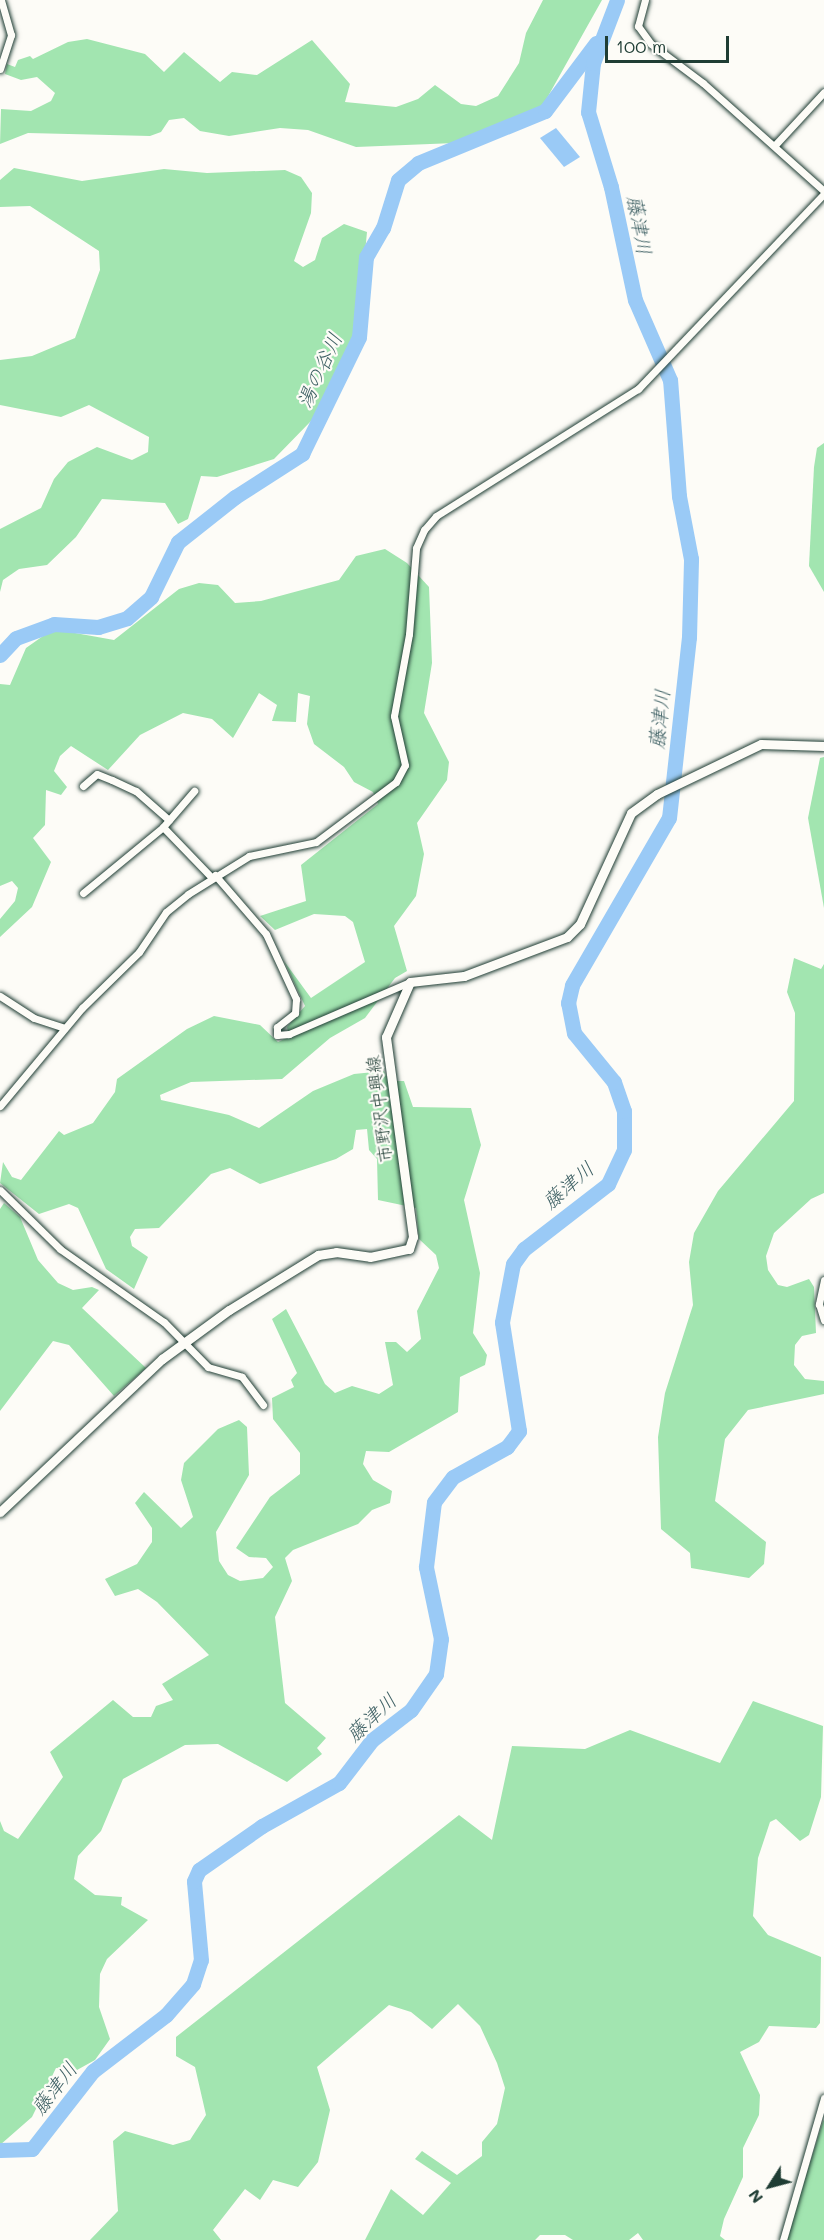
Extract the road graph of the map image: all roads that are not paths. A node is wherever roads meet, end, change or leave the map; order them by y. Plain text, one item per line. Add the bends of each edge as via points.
1 (1, 0) edge
2 (645, 0) edge
3 (0, 69) edge
4 (824, 92) edge
5 (775, 145) junction
6 (824, 192) edge
7 (824, 746) edge
8 (83, 786) dead end
9 (194, 790) dead end
10 (166, 824) junction
11 (213, 876) junction
12 (83, 893) dead end
13 (410, 982) junction
14 (0, 996) edge
15 (64, 1028) junction
16 (0, 1106) edge
17 (0, 1190) edge
18 (824, 1280) edge
19 (824, 1320) edge
20 (183, 1341) junction
21 (262, 1406) dead end
22 (0, 1512) edge
23 (824, 2098) edge
24 (783, 2240) edge

1 - 3 street via 11,35
2 - 5 street via 638,26 651,45
4 - 5 street
5 - 6 street
6 - 11 street via 638,389 436,516 424,530 416,548 409,634 394,716 405,765 396,782 316,842 249,856
7 - 13 main road via 761,744 657,794 631,813 580,924 567,937 464,976
8 - 10 street via 97,774 112,780 136,791
9 - 10 street
10 - 11 street
10 - 12 street
11 - 13 street via 266,934 296,999 295,1012 277,1027 277,1035 289,1034
11 - 15 street via 166,912 139,952
13 - 20 main road, 市野沢中興線 via 386,1037 413,1237 409,1249 370,1257 336,1252 318,1255
14 - 15 street via 34,1018
15 - 16 street
17 - 20 street via 60,1249 147,1307
18 - 19 street via 819,1304
20 - 21 street via 208,1367 242,1377
20 - 22 main road, 市野沢中興線
23 - 24 street

